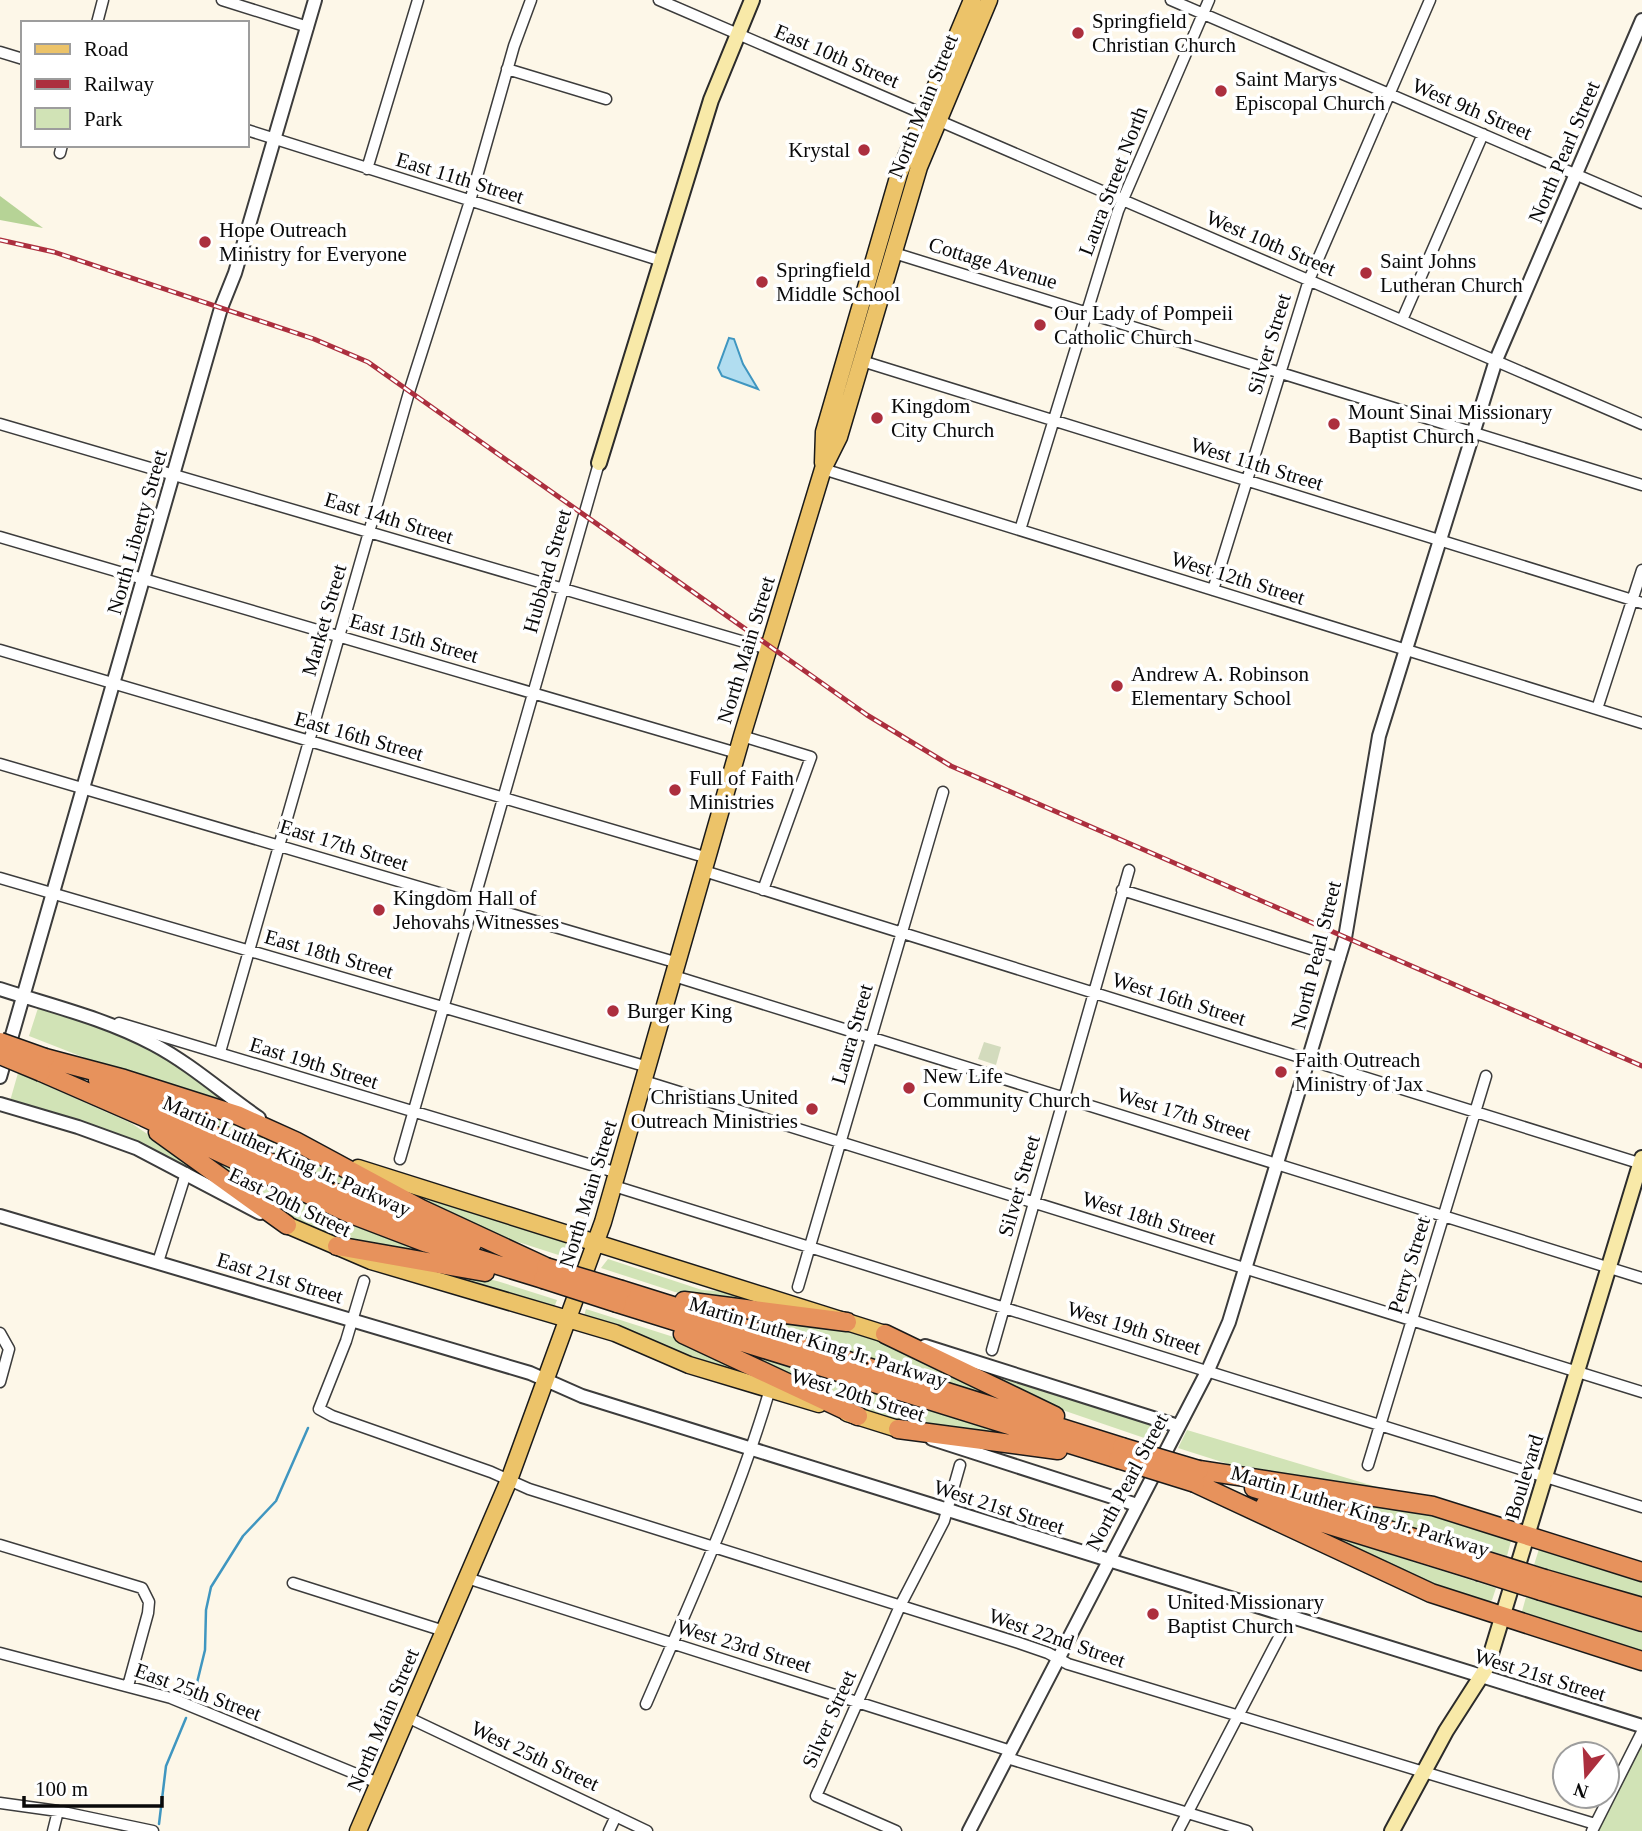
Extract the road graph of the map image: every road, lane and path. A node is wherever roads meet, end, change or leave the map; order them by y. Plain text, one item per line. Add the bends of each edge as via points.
1 (103, 0) edge
2 (222, 0) edge
3 (315, 0) edge
4 (418, 0) edge
5 (531, 0) edge
6 (659, 0) edge
7 (752, 0) edge
8 (972, 0) edge
9 (989, 0) edge
10 (1171, 0) edge
11 (1209, 0) edge
12 (1430, 0) edge
13 (1203, 14) junction
14 (1642, 20) edge
15 (98, 21) edge
16 (308, 27) junction
17 (738, 34) junction
18 (0, 52) edge
19 (21, 58) edge
20 (507, 69) junction
21 (1390, 94) junction
22 (606, 99) dead end
23 (930, 117) junction
24 (248, 130) edge
25 (1483, 134) junction
26 (275, 139) junction
27 (367, 169) junction
28 (1575, 174) junction
29 (470, 201) junction
30 (1122, 201) junction
31 (1642, 203) edge
32 (894, 253) junction
33 (662, 261) junction
34 (1309, 280) junction
35 (1086, 313) junction
36 (1402, 320) junction
37 (1496, 360) junction
38 (862, 361) junction
39 (1280, 373) junction
40 (1053, 421) junction
41 (0, 424) edge
42 (1642, 424) edge
43 (1473, 432) junction
44 (600, 463) joint
45 (823, 469) junction
46 (173, 474) junction
47 (1246, 481) junction
48 (1642, 485) edge
49 (1020, 530) junction
50 (369, 531) junction
51 (0, 537) edge
52 (1440, 541) junction
53 (1642, 570) edge
54 (143, 579) junction
55 (565, 589) junction
56 (1213, 590) junction
57 (1637, 602) edge
58 (339, 636) junction
59 (768, 649) junction
60 (0, 650) edge
61 (1406, 650) junction
62 (113, 684) junction
63 (534, 694) junction
64 (1597, 709) junction
65 (1642, 723) edge
66 (742, 736) junction
67 (309, 741) junction
68 (737, 753) junction
69 (0, 764) edge
70 (83, 789) junction
71 (943, 792) dead end
72 (504, 798) junction
73 (278, 846) junction
74 (706, 865) junction
75 (1129, 870) dead end
76 (0, 878) edge
77 (763, 890) junction
78 (1122, 890) junction
79 (53, 893) junction
80 (474, 903) junction
81 (902, 933) junction
82 (249, 951) junction
83 (1340, 958) junction
84 (676, 970) junction
85 (0, 989) edge
86 (1093, 993) junction
87 (23, 996) junction
88 (444, 1008) junction
89 (78, 1012) junction
90 (871, 1036) junction
91 (0, 1042) edge
92 (220, 1052) junction
93 (0, 1055) edge
94 (1309, 1060) junction
95 (43, 1065) junction
96 (646, 1074) junction
97 (1486, 1076) dead end
98 (0, 1077) edge
99 (1064, 1098) junction
100 (0, 1104) edge
101 (414, 1112) junction
102 (1475, 1112) junction
103 (144, 1117) junction
104 (295, 1141) junction
105 (841, 1142) junction
106 (400, 1159) dead end
107 (1641, 1162) edge
108 (1278, 1163) junction
109 (186, 1173) junction
110 (616, 1179) junction
111 (1034, 1202) junction
112 (0, 1216) edge
113 (1444, 1217) junction
114 (287, 1225) junction
115 (596, 1242) junction
116 (337, 1246) junction
117 (810, 1246) junction
118 (158, 1262) junction
119 (1609, 1267) junction
120 (1246, 1269) junction
121 (542, 1275) junction
122 (1642, 1278) edge
123 (365, 1281) dead end
124 (798, 1287) dead end
125 (622, 1300) junction
126 (1004, 1307) junction
127 (354, 1320) junction
128 (569, 1321) junction
129 (1412, 1321) junction
130 (847, 1322) junction
131 (0, 1334) edge
132 (885, 1334) junction
133 (992, 1350) dead end
134 (1208, 1370) junction
135 (1577, 1372) junction
136 (547, 1381) junction
137 (0, 1382) edge
138 (770, 1389) junction
139 (1642, 1392) edge
140 (858, 1416) junction
141 (1381, 1424) junction
142 (1178, 1426) junction
143 (898, 1429) junction
144 (752, 1450) junction
145 (1093, 1452) junction
146 (1120, 1453) junction
147 (960, 1465) dead end
148 (1368, 1465) dead end
149 (1546, 1476) junction
150 (1197, 1477) junction
151 (509, 1480) junction
152 (1137, 1505) junction
153 (1642, 1507) edge
154 (946, 1510) junction
155 (1528, 1535) junction
156 (0, 1545) edge
157 (715, 1548) junction
158 (1108, 1561) junction
159 (1642, 1572) edge
160 (467, 1578) junction
161 (293, 1583) dead end
162 (1543, 1585) junction
163 (901, 1606) junction
164 (1642, 1607) edge
165 (1289, 1618) junction
166 (1502, 1618) junction
167 (1642, 1622) edge
168 (444, 1631) junction
169 (672, 1644) junction
170 (0, 1653) edge
171 (1058, 1658) junction
172 (1642, 1661) edge
173 (1482, 1677) junction
174 (128, 1686) junction
175 (857, 1702) junction
176 (646, 1704) dead end
177 (407, 1717) junction
178 (1237, 1717) junction
179 (1642, 1726) edge
180 (1642, 1732) edge
181 (1009, 1754) junction
182 (1423, 1772) junction
183 (378, 1783) junction
184 (0, 1803) edge
185 (58, 1811) junction
186 (1187, 1813) junction
187 (616, 1816) junction
188 (1593, 1827) edge
189 (53, 1831) edge
190 (153, 1831) edge
191 (358, 1831) edge
192 (609, 1831) edge
193 (647, 1831) edge
194 (896, 1831) edge
195 (969, 1831) edge
196 (1178, 1831) edge
197 (1247, 1831) edge
198 (1392, 1831) edge

1 - 15 street
2 - 16 street
3 - 16 street, North Liberty Street
4 - 27 street
5 - 20 street, Market Street
6 - 17 street, East 10th Street
7 - 17 main road, Hubbard Street
8 - 23 main road, North Main Street
9 - 23 main road, North Main Street
10 - 13 street, West 9th Street
11 - 13 street, Laura Street North
12 - 21 street, Silver Street
13 - 21 street, West 9th Street
13 - 30 street, Laura Street North
14 - 28 street, North Pearl Street
16 - 26 street, North Liberty Street
17 - 23 street, East 10th Street
17 - 33 main road, Hubbard Street via 711,100
18 - 19 street
20 - 22 street
20 - 29 street, Market Street
21 - 25 street, West 9th Street
21 - 34 street, Silver Street
23 - 30 street, West 10th Street
23 - 32 main road, North Main Street
23 - 45 main road, North Main Street via 900,174 824,432
24 - 26 street, East 11th Street
25 - 28 street, West 9th Street
25 - 36 street
26 - 27 street, East 11th Street
26 - 46 street, North Liberty Street
27 - 29 street, East 11th Street
28 - 31 street, West 9th Street
28 - 37 street, North Pearl Street
29 - 33 street, East 11th Street
29 - 50 street, Market Street
30 - 34 street, West 10th Street
30 - 35 street, Laura Street North
32 - 35 street, Cottage Avenue
32 - 38 main road, North Main Street
33 - 44 main road, Hubbard Street
34 - 36 street, West 10th Street
34 - 39 street, Silver Street
35 - 39 street, Cottage Avenue
35 - 40 street, Laura Street North
36 - 37 street, West 10th Street
37 - 42 street, West 10th Street
37 - 43 street, North Pearl Street
38 - 40 street, West 11th Street
38 - 45 main road, North Main Street via 839,437
39 - 43 street, Cottage Avenue
39 - 47 street, Silver Street
40 - 47 street, West 11th Street
40 - 49 street, Laura Street North
41 - 46 street, East 14th Street
43 - 48 street, Cottage Avenue
43 - 52 street, North Pearl Street
44 - 55 street, Hubbard Street
45 - 49 street, West 12th Street
45 - 59 main road, North Main Street
46 - 50 street, East 14th Street
46 - 54 street, North Liberty Street
47 - 52 street, West 11th Street
47 - 56 street, Silver Street
49 - 56 street, West 12th Street
50 - 55 street, East 14th Street
50 - 58 street, Market Street
51 - 54 street, East 15th Street
52 - 57 street, West 11th Street
52 - 61 street, North Pearl Street
53 - 57 street
54 - 58 street, East 15th Street
54 - 62 street, North Liberty Street
55 - 59 street, East 14th Street
55 - 63 street, Hubbard Street
56 - 61 street, West 12th Street
57 - 64 street
58 - 63 street, East 15th Street
58 - 67 street, Market Street
59 - 66 main road, North Main Street
60 - 62 street, East 16th Street
61 - 64 street, West 12th Street
61 - 83 street, North Pearl Street via 1372,765
62 - 67 street, East 16th Street
62 - 70 street, North Liberty Street
63 - 68 street, East 15th Street
63 - 72 street, Hubbard Street
64 - 65 street, West 12th Street
66 - 68 main road, North Main Street
66 - 77 street via 811,757
67 - 72 street, East 16th Street
67 - 73 street, Market Street
68 - 74 main road, North Main Street
69 - 70 street, East 17th Street
70 - 73 street, East 17th Street
70 - 79 street, North Liberty Street
71 - 81 street, Laura Street
72 - 74 street, East 16th Street
72 - 80 street, Hubbard Street
73 - 80 street, East 17th Street
73 - 82 street, Market Street
74 - 77 street, West 16th Street
74 - 84 main road, North Main Street
75 - 78 street, Silver Street
76 - 79 street, East 18th Street
77 - 81 street, West 16th Street
78 - 83 street
78 - 86 street, Silver Street
79 - 82 street, East 18th Street
79 - 87 street, North Liberty Street
80 - 84 street, East 17th Street
80 - 88 street, Hubbard Street
81 - 86 street, West 16th Street
81 - 90 street, Laura Street
82 - 88 street, East 18th Street
82 - 92 street, Market Street
83 - 94 street, North Pearl Street
84 - 90 street, West 17th Street
84 - 96 main road, North Main Street
85 - 87 street, East 19th Street
86 - 94 street, West 16th Street
86 - 99 street, Silver Street
87 - 89 street, East 19th Street
87 - 98 street, North Liberty Street
88 - 96 street, East 18th Street
88 - 101 street, Hubbard Street
89 - 92 street, East 19th Street
89 - 104 street via 161,1048
90 - 99 street, West 17th Street
90 - 105 street, Laura Street
91 - 95 highway, Martin Luther King Jr. Parkway, bridge
92 - 101 street, East 19th Street
93 - 95 highway, Martin Luther King Jr. Parkway, bridge
94 - 102 street, West 16th Street
94 - 108 street, North Pearl Street
95 - 103 highway, Martin Luther King Jr. Parkway
95 - 104 highway via 216,1108
95 - 121 highway, Martin Luther King Jr. Parkway via 360,1204
96 - 105 street, West 18th Street
96 - 110 main road, North Main Street
97 - 102 street, Perry Street
99 - 108 street, West 17th Street
99 - 111 street, Silver Street
100 - 109 street, East 20th Street via 114,1139
101 - 106 street, Hubbard Street
101 - 110 street, East 19th Street
102 - 107 street, West 16th Street
102 - 113 street, Perry Street
103 - 114 highway via 154,1130
103 - 121 highway, Martin Luther King Jr. Parkway via 359,1217
104 - 115 main road via 395,1182
104 - 121 highway
105 - 111 street, West 18th Street
105 - 117 street, Laura Street
107 - 119 main road, Boulevard
108 - 113 street, West 17th Street
108 - 120 street, North Pearl Street
109 - 114 street, East 20th Street
109 - 118 street
110 - 115 main road, North Main Street
110 - 117 street, West 19th Street
111 - 120 street, West 18th Street
111 - 126 street, Silver Street
112 - 118 street, East 21st Street
113 - 119 street, West 17th Street
113 - 129 street, Perry Street
114 - 116 main road, East 20th Street
115 - 128 main road, North Main Street
115 - 130 main road
116 - 121 highway via 508,1277
116 - 128 main road, East 20th Street via 372,1261
117 - 124 street, Laura Street
117 - 126 street, West 19th Street
118 - 127 street, East 21st Street
119 - 122 street, West 17th Street
119 - 135 main road, Boulevard
120 - 129 street, West 18th Street
120 - 134 street, North Pearl Street
121 - 125 highway, Martin Luther King Jr. Parkway, bridge
123 - 127 street
125 - 130 highway
125 - 140 highway via 656,1323
125 - 145 highway, Martin Luther King Jr. Parkway
125 - 146 highway, Martin Luther King Jr. Parkway
126 - 133 street, Silver Street
126 - 134 street, West 19th Street
127 - 136 street, East 21st Street
127 - 151 street, West 22nd Street via 319,1409
128 - 136 main road, North Main Street
128 - 138 main road, West 20th Street
129 - 135 street, West 18th Street
129 - 141 street, Perry Street
130 - 132 main road
131 - 137 street via 9,1349
132 - 142 street
132 - 146 highway
134 - 141 street, West 19th Street
134 - 142 street, North Pearl Street
135 - 139 street, West 18th Street
135 - 149 main road, Boulevard
136 - 144 street, West 21st Street
136 - 151 main road, North Main Street
138 - 140 main road, West 20th Street
138 - 144 street
140 - 143 main road, West 20th Street
141 - 148 street, Perry Street
141 - 149 street, West 19th Street
142 - 152 street, North Pearl Street
143 - 145 highway
143 - 152 street, West 20th Street
144 - 154 street, West 21st Street
144 - 157 street
145 - 146 highway, Martin Luther King Jr. Parkway
146 - 150 highway, Martin Luther King Jr. Parkway, bridge
147 - 154 street, Silver Street
149 - 153 street, West 19th Street
149 - 155 main road, Boulevard
150 - 155 highway via 1405,1500
150 - 162 highway, Martin Luther King Jr. Parkway, bridge
150 - 166 highway via 1402,1580
151 - 157 street, West 22nd Street
151 - 160 main road, North Main Street
152 - 158 street, North Pearl Street
154 - 158 street, West 21st Street
154 - 163 street, Silver Street
155 - 159 highway
155 - 166 main road, Boulevard
156 - 174 street via 142,1588 149,1602 148,1613
157 - 163 street, West 22nd Street
157 - 169 street
158 - 165 street, West 21st Street
158 - 171 street, North Pearl Street
160 - 168 main road, North Main Street
160 - 169 street, West 23rd Street
161 - 168 street
162 - 164 highway, Martin Luther King Jr. Parkway
162 - 167 highway, Martin Luther King Jr. Parkway
163 - 171 street, West 22nd Street
163 - 175 street, Silver Street
165 - 173 street, West 21st Street
165 - 178 street
166 - 172 highway
166 - 173 main road, Boulevard
168 - 177 main road, North Main Street
169 - 175 street, West 23rd Street
169 - 176 street
170 - 174 street, East 25th Street
171 - 178 street, West 22nd Street
171 - 181 street, North Pearl Street
173 - 179 street, West 21st Street
173 - 182 main road, Boulevard
174 - 183 street, East 25th Street via 171,1698
175 - 181 street, West 23rd Street
175 - 194 street, Silver Street via 816,1796
177 - 183 main road, North Main Street
177 - 187 street, West 25th Street
178 - 182 street, West 22nd Street
178 - 186 street
180 - 188 street
181 - 186 street, West 23rd Street
181 - 195 street, North Pearl Street
182 - 188 street, West 22nd Street
182 - 198 main road, Boulevard
183 - 191 main road, North Main Street
184 - 185 street
185 - 189 street
185 - 190 street
186 - 196 street
186 - 197 street, West 23rd Street
187 - 192 street
187 - 193 street, West 25th Street

